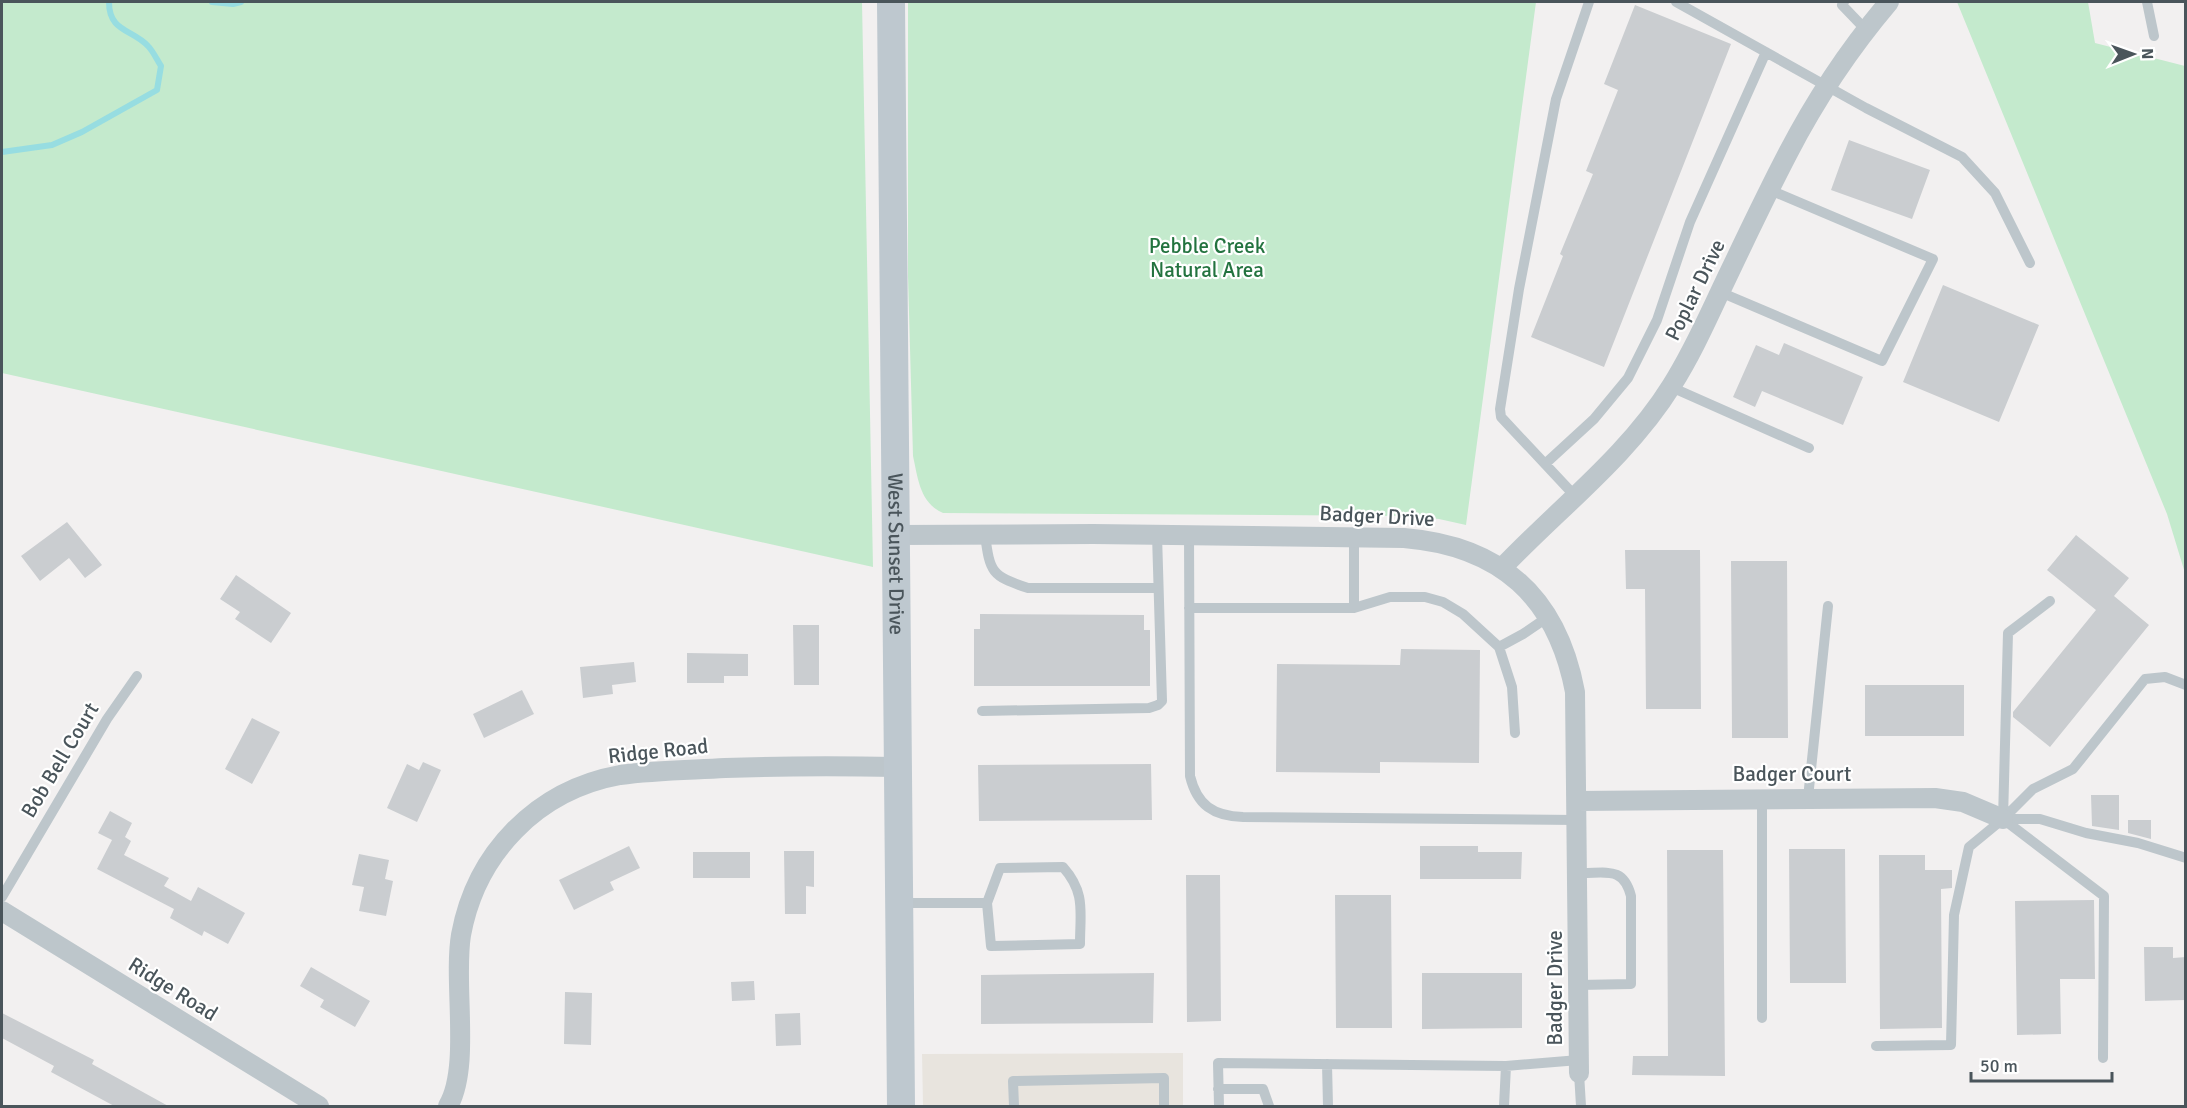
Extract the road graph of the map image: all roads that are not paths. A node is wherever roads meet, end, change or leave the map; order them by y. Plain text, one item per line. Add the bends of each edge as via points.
1 (891, 2) edge
2 (1589, 2) edge
3 (1676, 2) edge
4 (1844, 2) edge
5 (1889, 2) edge
6 (2147, 2) edge
7 (1866, 30) junction
8 (2154, 36) dead end
9 (1766, 52) junction
10 (1827, 86) junction
11 (1770, 190) junction
12 (2030, 263) dead end
13 (1720, 292) junction
14 (1671, 387) junction
15 (1809, 448) dead end
16 (1545, 464) junction
17 (1575, 496) junction
18 (985, 535) junction
19 (1157, 535) junction
20 (895, 536) junction
21 (1189, 536) junction
22 (1354, 537) junction
23 (1502, 568) junction
24 (1158, 588) junction
25 (2050, 601) dead end
26 (1828, 606) dead end
27 (1189, 608) junction
28 (1354, 608) junction
29 (1548, 617) junction
30 (1499, 647) junction
31 (137, 676) dead end
32 (2186, 685) edge
33 (982, 711) dead end
34 (1515, 733) dead end
35 (897, 767) junction
36 (1762, 798) junction
37 (1808, 798) junction
38 (1577, 810) junction
39 (2003, 819) junction
40 (2186, 858) edge
41 (1578, 873) junction
42 (2, 897) edge
43 (898, 903) junction
44 (987, 903) junction
45 (2, 911) edge
46 (1579, 985) junction
47 (1762, 1018) dead end
48 (1876, 1046) dead end
49 (2103, 1058) dead end
50 (1327, 1064) junction
51 (1506, 1066) junction
52 (1579, 1066) junction
53 (1218, 1089) junction
54 (319, 1107) edge
55 (448, 1107) edge
56 (901, 1107) edge
57 (1014, 1107) edge
58 (1164, 1107) edge
59 (1218, 1107) edge
60 (1269, 1107) edge
61 (1328, 1107) edge
62 (1504, 1107) edge
63 (1581, 1107) edge

1 - 20 main road, West Sunset Drive
2 - 16 lane via 1556,99 1500,409 1501,417
3 - 9 lane
4 - 7 lane via 1842,5
5 - 7 street, Poplar Drive
6 - 8 lane
7 - 10 street, Poplar Drive
9 - 10 lane
9 - 16 lane via 1690,222 1657,320 1628,378 1594,419
10 - 11 street, Poplar Drive
10 - 12 lane via 1962,157 1995,193
11 - 13 street, Poplar Drive
11 - 13 lane via 1933,260 1881,361
13 - 14 street, Poplar Drive
14 - 15 lane
14 - 17 street, Poplar Drive via 1620,453
16 - 17 lane
17 - 23 street, Poplar Drive
18 - 19 street, Badger Drive
18 - 20 street, Badger Drive
18 - 24 lane via 989,564 995,573 1014,584 1028,588
19 - 21 street, Badger Drive
19 - 24 lane
20 - 35 main road, West Sunset Drive
21 - 22 street, Badger Drive
21 - 27 lane
22 - 23 street, Badger Drive via 1432,540 1467,550
22 - 28 lane
23 - 29 street, Badger Drive via 1529,592
24 - 33 lane via 1163,680 1162,701 1158,705
25 - 39 lane via 2008,633
26 - 37 lane
27 - 28 lane
27 - 38 lane via 1190,776 1200,800 1217,813 1243,818 1427,820
28 - 30 lane via 1390,597 1425,597 1463,614
29 - 30 lane
29 - 38 street, Badger Drive via 1570,665 1575,692
30 - 34 lane via 1512,687
31 - 42 lane, Bob Bell Court via 107,719
32 - 39 lane via 2165,677 2145,679 2073,769 2033,789
35 - 43 main road, West Sunset Drive
35 - 55 street, Ridge Road via 654,771 618,776 548,802 520,824 493,855 471,894 461,937 457,1080
36 - 37 street, Badger Court
36 - 38 street, Badger Court
36 - 47 lane
37 - 39 street, Badger Court via 1935,798 1963,802
38 - 41 street, Badger Drive
39 - 40 lane via 2040,819
39 - 48 lane via 1969,846 1954,915 1951,1045
39 - 49 lane via 2104,896
41 - 46 street, Badger Drive
41 - 46 lane via 1617,874 1628,885 1631,907 1631,984
43 - 44 lane
43 - 56 main road, West Sunset Drive
44 - 44 lane via 1000,868 1063,867 1075,881 1081,899 1080,944 991,946
45 - 54 street, Ridge Road
46 - 52 street, Badger Drive
50 - 51 lane
50 - 53 lane via 1218,1063
50 - 61 lane
51 - 52 lane
51 - 62 lane
52 - 63 lane
53 - 59 lane
53 - 60 lane via 1263,1089
57 - 58 lane via 1013,1081 1164,1078

